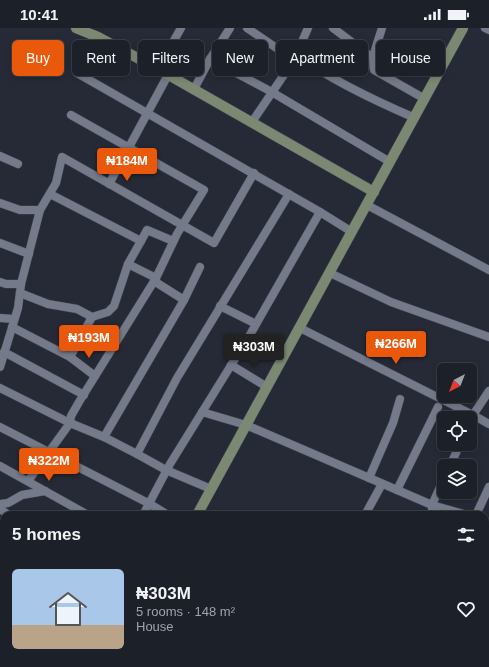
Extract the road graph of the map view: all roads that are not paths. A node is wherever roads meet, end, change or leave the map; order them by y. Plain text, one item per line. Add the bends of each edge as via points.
1 (76, 28) edge
2 (181, 28) edge
3 (230, 28) edge
4 (246, 28) edge
5 (308, 28) edge
6 (333, 28) edge
7 (382, 28) edge
8 (463, 28) edge
9 (485, 28) edge
10 (489, 30) edge
11 (174, 40) edge
12 (303, 40) edge
13 (276, 46) edge
14 (138, 58) edge
15 (373, 58) junction
16 (210, 59) junction
17 (82, 76) edge
18 (167, 76) edge
19 (170, 76) edge
20 (283, 76) edge
21 (328, 76) edge
22 (194, 89) junction
23 (272, 92) junction
24 (425, 99) junction
25 (148, 112) junction
26 (72, 114) dead end
27 (415, 118) junction
28 (252, 122) junction
29 (130, 148) junction
30 (0, 156) edge
31 (390, 162) junction
32 (18, 164) dead end
33 (254, 174) junction
34 (110, 184) junction
35 (374, 192) junction
36 (50, 194) junction
37 (289, 194) junction
38 (0, 203) edge
39 (367, 205) junction
40 (40, 210) junction
41 (320, 212) junction
42 (182, 225) junction
43 (352, 232) junction
44 (141, 241) junction
45 (173, 242) junction
46 (0, 243) edge
47 (29, 254) junction
48 (128, 264) junction
49 (200, 267) dead end
50 (489, 270) edge
51 (330, 273) junction
52 (155, 280) junction
53 (0, 282) edge
54 (21, 289) junction
55 (184, 300) junction
56 (220, 306) junction
57 (0, 318) edge
58 (92, 318) junction
59 (13, 323) junction
60 (256, 324) junction
61 (300, 328) junction
62 (489, 337) edge
63 (3, 355) edge
64 (70, 357) junction
65 (231, 365) junction
66 (0, 367) edge
67 (95, 376) junction
68 (267, 387) junction
69 (0, 388) edge
70 (489, 391) edge
71 (84, 395) junction
72 (400, 399) dead end
73 (438, 407) dead end
74 (457, 411) edge
75 (477, 411) edge
76 (202, 412) junction
77 (477, 420) edge
78 (70, 424) junction
79 (489, 424) edge
80 (246, 425) junction
81 (0, 427) edge
82 (104, 437) junction
83 (48, 452) junction
84 (137, 454) junction
85 (0, 466) edge
86 (166, 470) junction
87 (369, 478) junction
88 (28, 482) junction
89 (382, 484) junction
90 (489, 487) edge
91 (211, 489) junction
92 (397, 490) junction
93 (45, 491) junction
94 (437, 494) edge
95 (0, 504) edge
96 (150, 504) junction
97 (432, 505) junction
98 (81, 511) edge
99 (146, 511) edge
100 (161, 511) edge
101 (199, 511) edge
102 (367, 511) edge
103 (432, 511) edge
104 (452, 511) edge
105 (478, 511) edge

1 - 14 main road
2 - 11 street
3 - 16 street
4 - 13 street
5 - 12 street
6 - 15 street
7 - 15 street
8 - 24 main road
9 - 10 street
15 - 24 street via 374,70
16 - 22 street
16 - 23 street
17 - 25 street
18 - 25 street
19 - 22 main road
20 - 23 street
21 - 27 street
22 - 28 main road
23 - 28 street
23 - 31 street
24 - 27 main road
25 - 29 street
25 - 33 street
26 - 29 street
27 - 31 main road
28 - 35 main road
29 - 34 street
29 - 42 street via 204,190
30 - 32 street
31 - 35 main road
33 - 37 street
33 - 42 street via 214,243
34 - 36 street via 62,157 56,183
34 - 42 street
35 - 39 main road
36 - 40 street
36 - 44 street
37 - 41 street
37 - 56 street
38 - 40 street via 20,210
39 - 43 main road
39 - 50 street
40 - 47 street
41 - 43 street
41 - 60 street
42 - 45 street
43 - 51 main road
44 - 45 street via 147,230
44 - 48 street
45 - 52 street
46 - 47 street
47 - 54 street
48 - 52 street
48 - 58 street via 114,306 108,312
49 - 55 street
51 - 61 main road
51 - 62 street via 392,302
52 - 55 street
52 - 67 street
53 - 54 street
54 - 58 street via 48,304 77,309
54 - 59 street
55 - 82 street
56 - 60 street
56 - 84 street
57 - 59 street
58 - 64 street
59 - 63 street
59 - 64 street
60 - 65 street
61 - 68 main road
61 - 74 street
63 - 66 street
63 - 71 street
64 - 67 street
65 - 68 street
65 - 76 street
67 - 71 street
68 - 80 main road
69 - 78 street
70 - 75 street
71 - 78 street via 71,416
72 - 87 street via 393,424
73 - 92 street
76 - 80 street
76 - 86 street
77 - 79 street
78 - 82 street
78 - 83 street
80 - 87 street
80 - 91 main road
81 - 83 street
82 - 84 street
83 - 88 street
83 - 96 street
84 - 86 street
85 - 88 street
86 - 91 street
86 - 96 street
87 - 89 street
88 - 93 street
89 - 92 street
89 - 102 street
90 - 105 street
91 - 101 main road
92 - 97 street
93 - 95 street via 22,495 8,503
93 - 98 street
94 - 97 street
96 - 99 street
96 - 100 street
97 - 103 street
97 - 104 street

